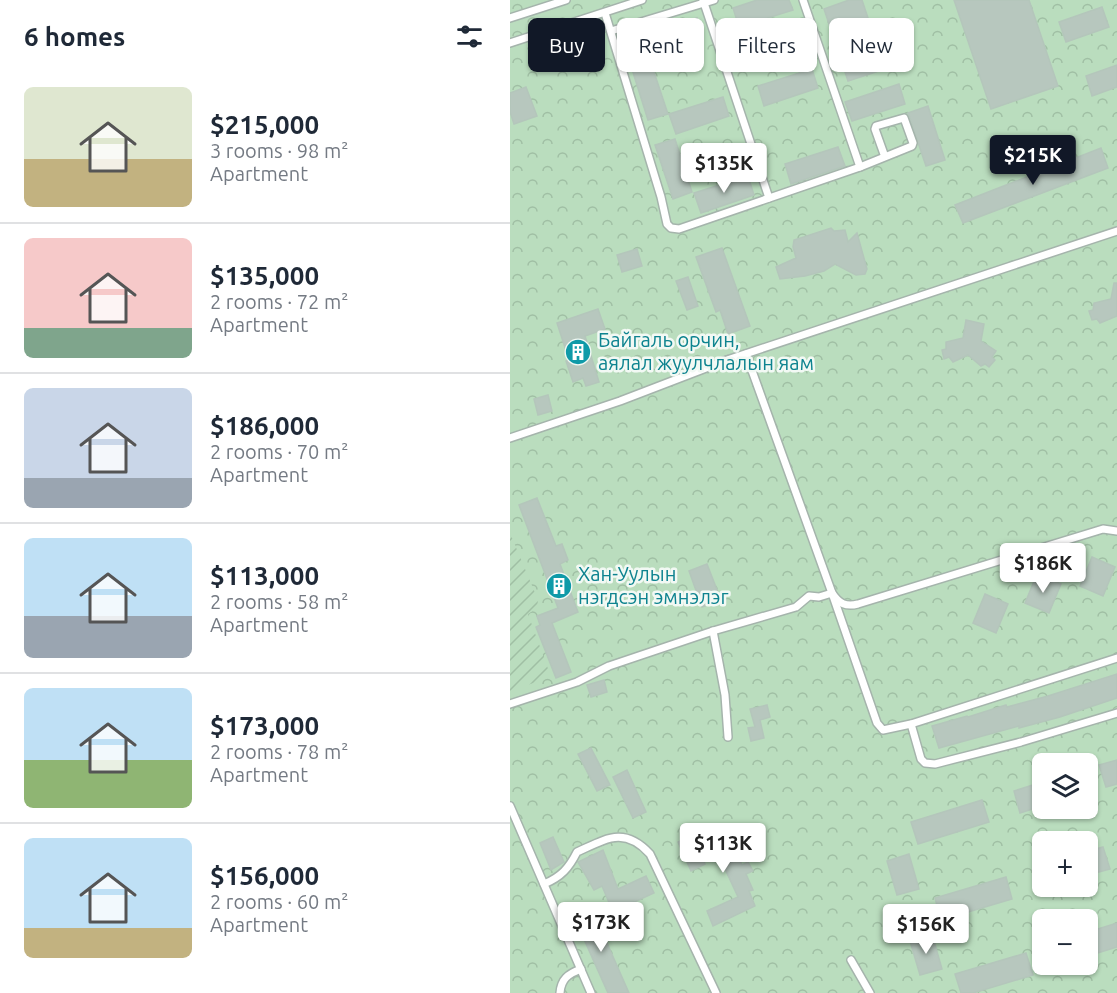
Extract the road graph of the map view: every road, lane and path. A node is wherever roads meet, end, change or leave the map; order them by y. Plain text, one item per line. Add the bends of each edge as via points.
1 (566, 0) edge
2 (642, 0) edge
3 (714, 0) edge
4 (803, 0) edge
5 (704, 2) edge
6 (605, 13) junction
7 (510, 18) edge
8 (611, 31) junction
9 (510, 43) edge
10 (885, 157) junction
11 (860, 166) junction
12 (769, 198) junction
13 (1117, 231) edge
14 (746, 354) junction
15 (510, 438) edge
16 (1117, 531) edge
17 (831, 593) junction
18 (713, 631) junction
19 (1117, 658) edge
20 (510, 704) edge
21 (1117, 712) edge
22 (911, 724) junction
23 (728, 736) dead end
24 (510, 806) edge
25 (544, 884) junction
26 (851, 960) dead end
27 (581, 969) junction
28 (560, 993) edge
29 (591, 993) edge
30 (716, 993) edge
31 (870, 993) edge

1 - 7 street
2 - 6 street
3 - 5 street
4 - 11 street
5 - 8 street
5 - 12 street
6 - 8 street
6 - 9 street
8 - 12 street via 667,225 675,229
10 - 10 street via 912,146 904,118 876,126
10 - 11 street
11 - 12 street
13 - 14 street
14 - 15 street
14 - 17 street
16 - 17 street via 1103,529 858,604 843,604
17 - 18 street via 809,596 796,607
17 - 22 street via 877,723 884,730
18 - 20 street
18 - 23 street
19 - 22 street
21 - 22 street via 935,764 921,759
24 - 25 street
25 - 27 street
25 - 30 street via 564,873 577,852 606,839 620,835 640,843 650,854
26 - 31 street
27 - 28 street via 567,975
27 - 29 street

